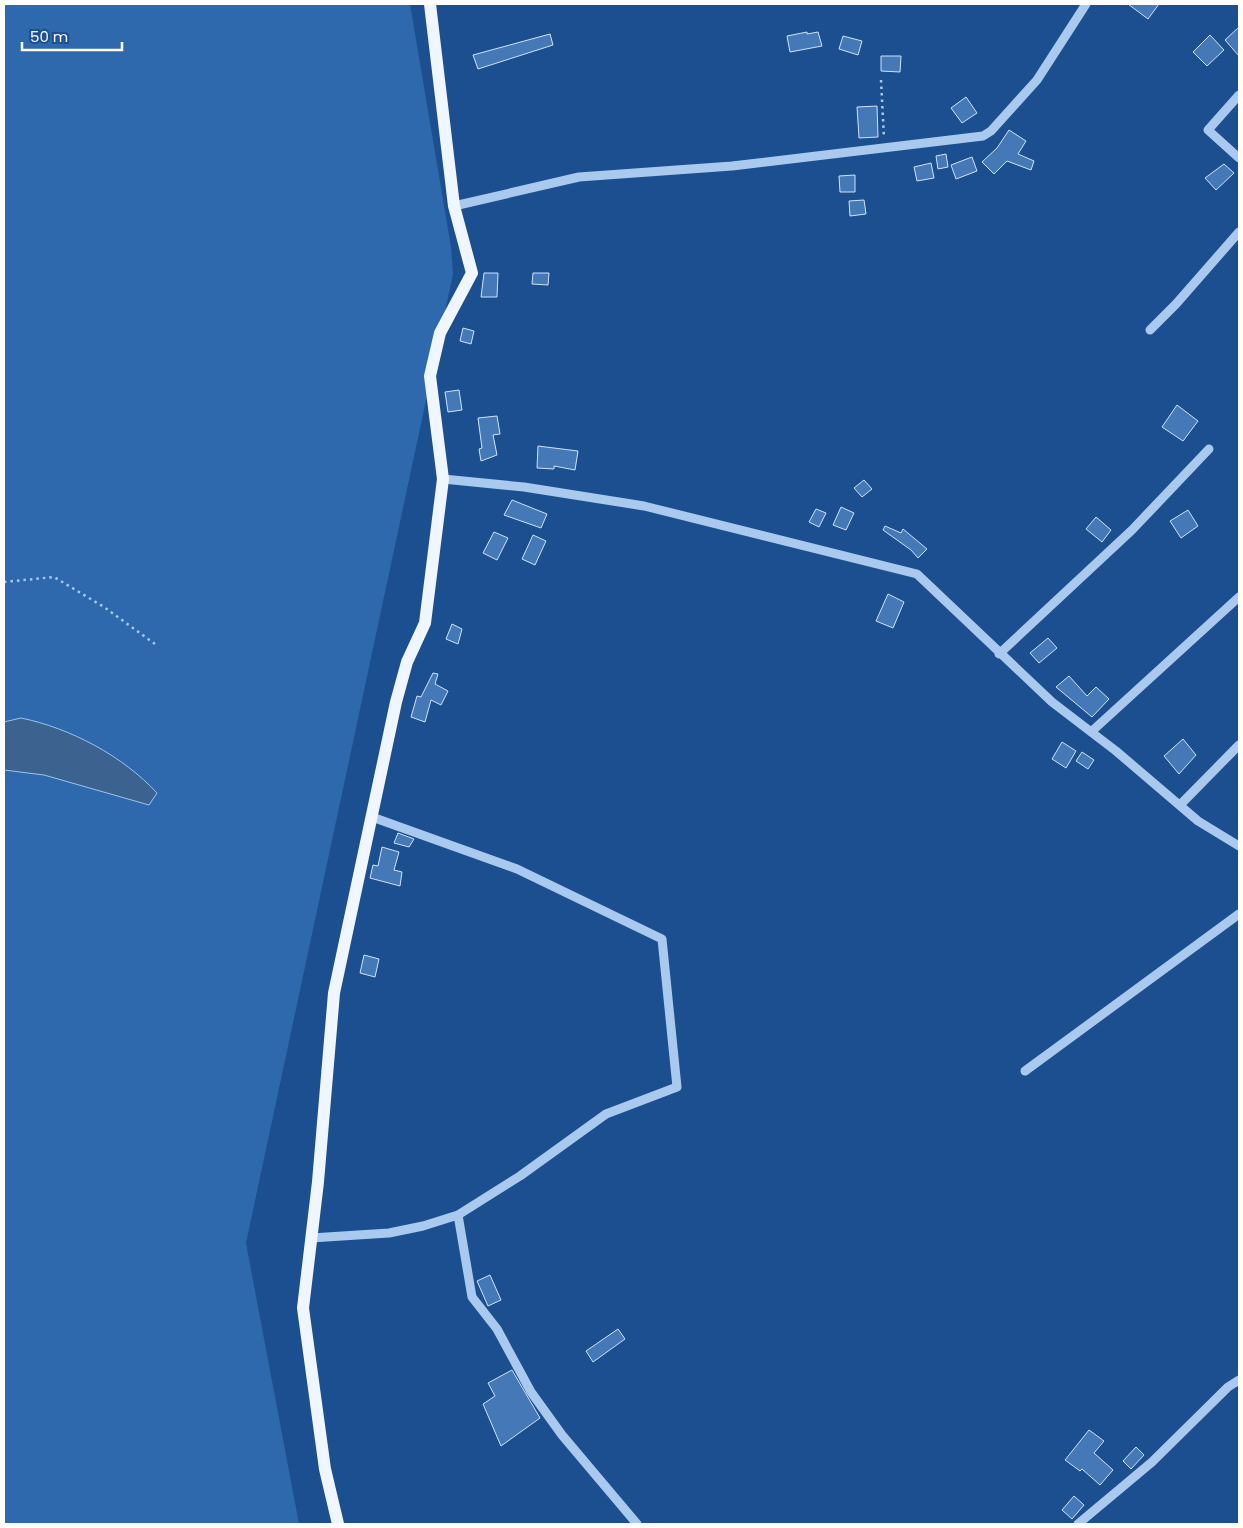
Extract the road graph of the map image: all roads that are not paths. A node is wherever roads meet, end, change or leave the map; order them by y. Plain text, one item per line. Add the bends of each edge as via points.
1 (430, 4) edge
2 (1086, 4) edge
3 (1239, 95) edge
4 (1239, 158) edge
5 (454, 206) junction
6 (1239, 232) edge
7 (1150, 330) dead end
8 (1209, 449) dead end
9 (443, 479) junction
10 (1239, 597) edge
11 (999, 654) junction
12 (1091, 732) junction
13 (1239, 745) edge
14 (1180, 806) junction
15 (372, 817) junction
16 (1239, 846) edge
17 (1239, 914) edge
18 (1026, 1071) dead end
19 (458, 1215) junction
20 (311, 1238) junction
21 (1239, 1380) edge
22 (338, 1524) edge
23 (637, 1524) edge
24 (1078, 1524) edge

1 - 5 main road
2 - 5 street via 1037,80 983,136 732,166 579,177
3 - 4 street via 1208,130
5 - 9 main road via 472,273 440,334 430,376
6 - 7 street
8 - 11 street via 1132,530
9 - 11 street via 524,487 644,506 917,574
9 - 15 main road via 425,623 407,662 396,702
10 - 12 street
11 - 12 street
12 - 14 street
13 - 14 street
14 - 16 street
15 - 19 street via 516,870 662,939 678,1087 606,1114 520,1176
15 - 20 main road via 334,994
17 - 18 street
19 - 20 street via 389,1233
19 - 23 street via 472,1297 497,1329 531,1392 562,1435
20 - 22 main road via 303,1308 325,1469
21 - 24 street via 1152,1462

